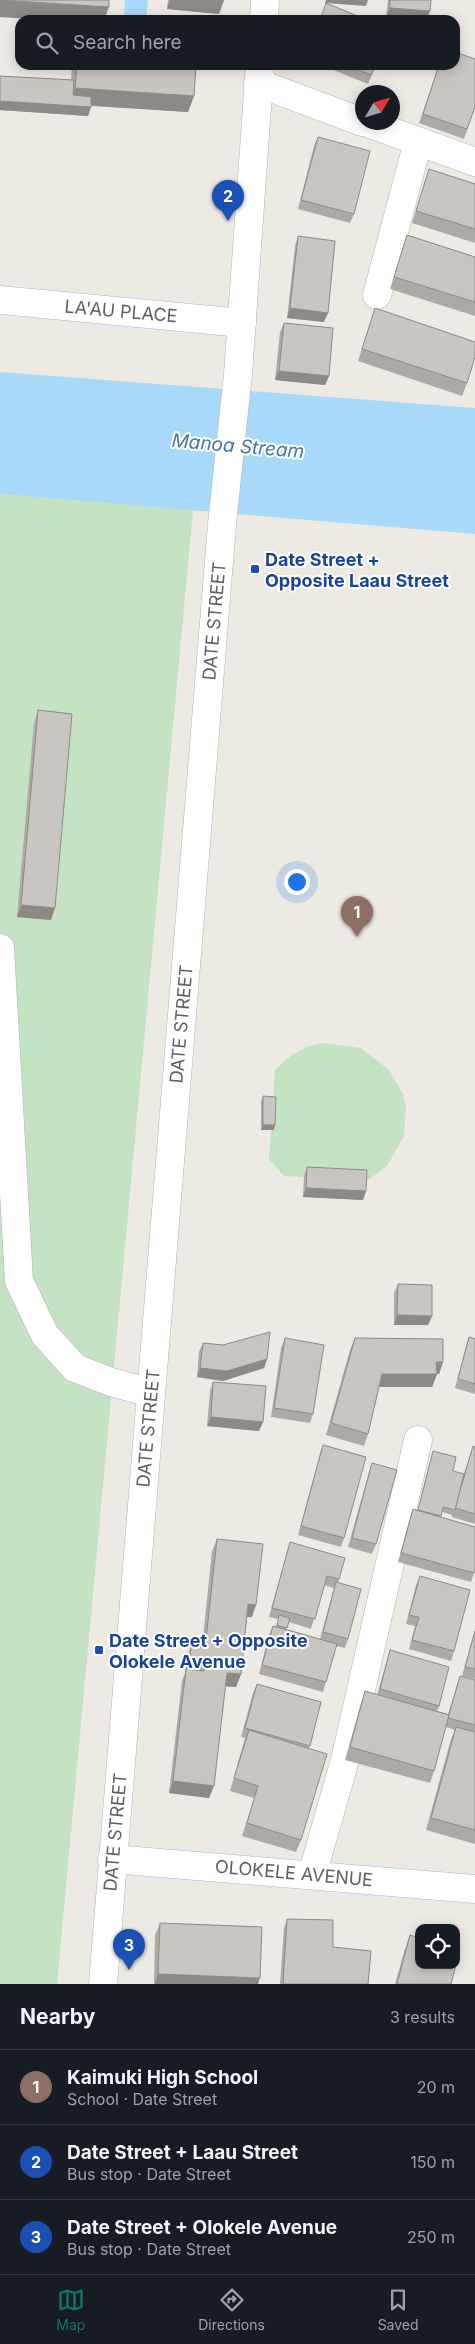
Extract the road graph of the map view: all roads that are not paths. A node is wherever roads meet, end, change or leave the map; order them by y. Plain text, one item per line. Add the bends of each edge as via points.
1 (265, 0) edge
2 (264, 15) edge
3 (259, 74) edge
4 (355, 118) edge
5 (386, 130) edge
6 (418, 142) junction
7 (475, 162) edge
8 (377, 295) dead end
9 (0, 300) edge
10 (242, 323) junction
11 (0, 948) edge
12 (151, 1393) junction
13 (418, 1440) dead end
14 (112, 1859) junction
15 (312, 1874) junction
16 (475, 1890) edge
17 (103, 1984) edge

1 - 2 street
3 - 4 street
3 - 10 street, DATE STREET
5 - 6 street
6 - 7 street
6 - 8 street
9 - 10 street, LA'AU PLACE
10 - 12 street, DATE STREET via 222,524
11 - 12 street via 19,1281 45,1335 75,1368
12 - 14 street, DATE STREET
13 - 15 street via 345,1760
14 - 15 street, OLOKELE AVENUE
14 - 17 street, DATE STREET
15 - 16 street, OLOKELE AVENUE

